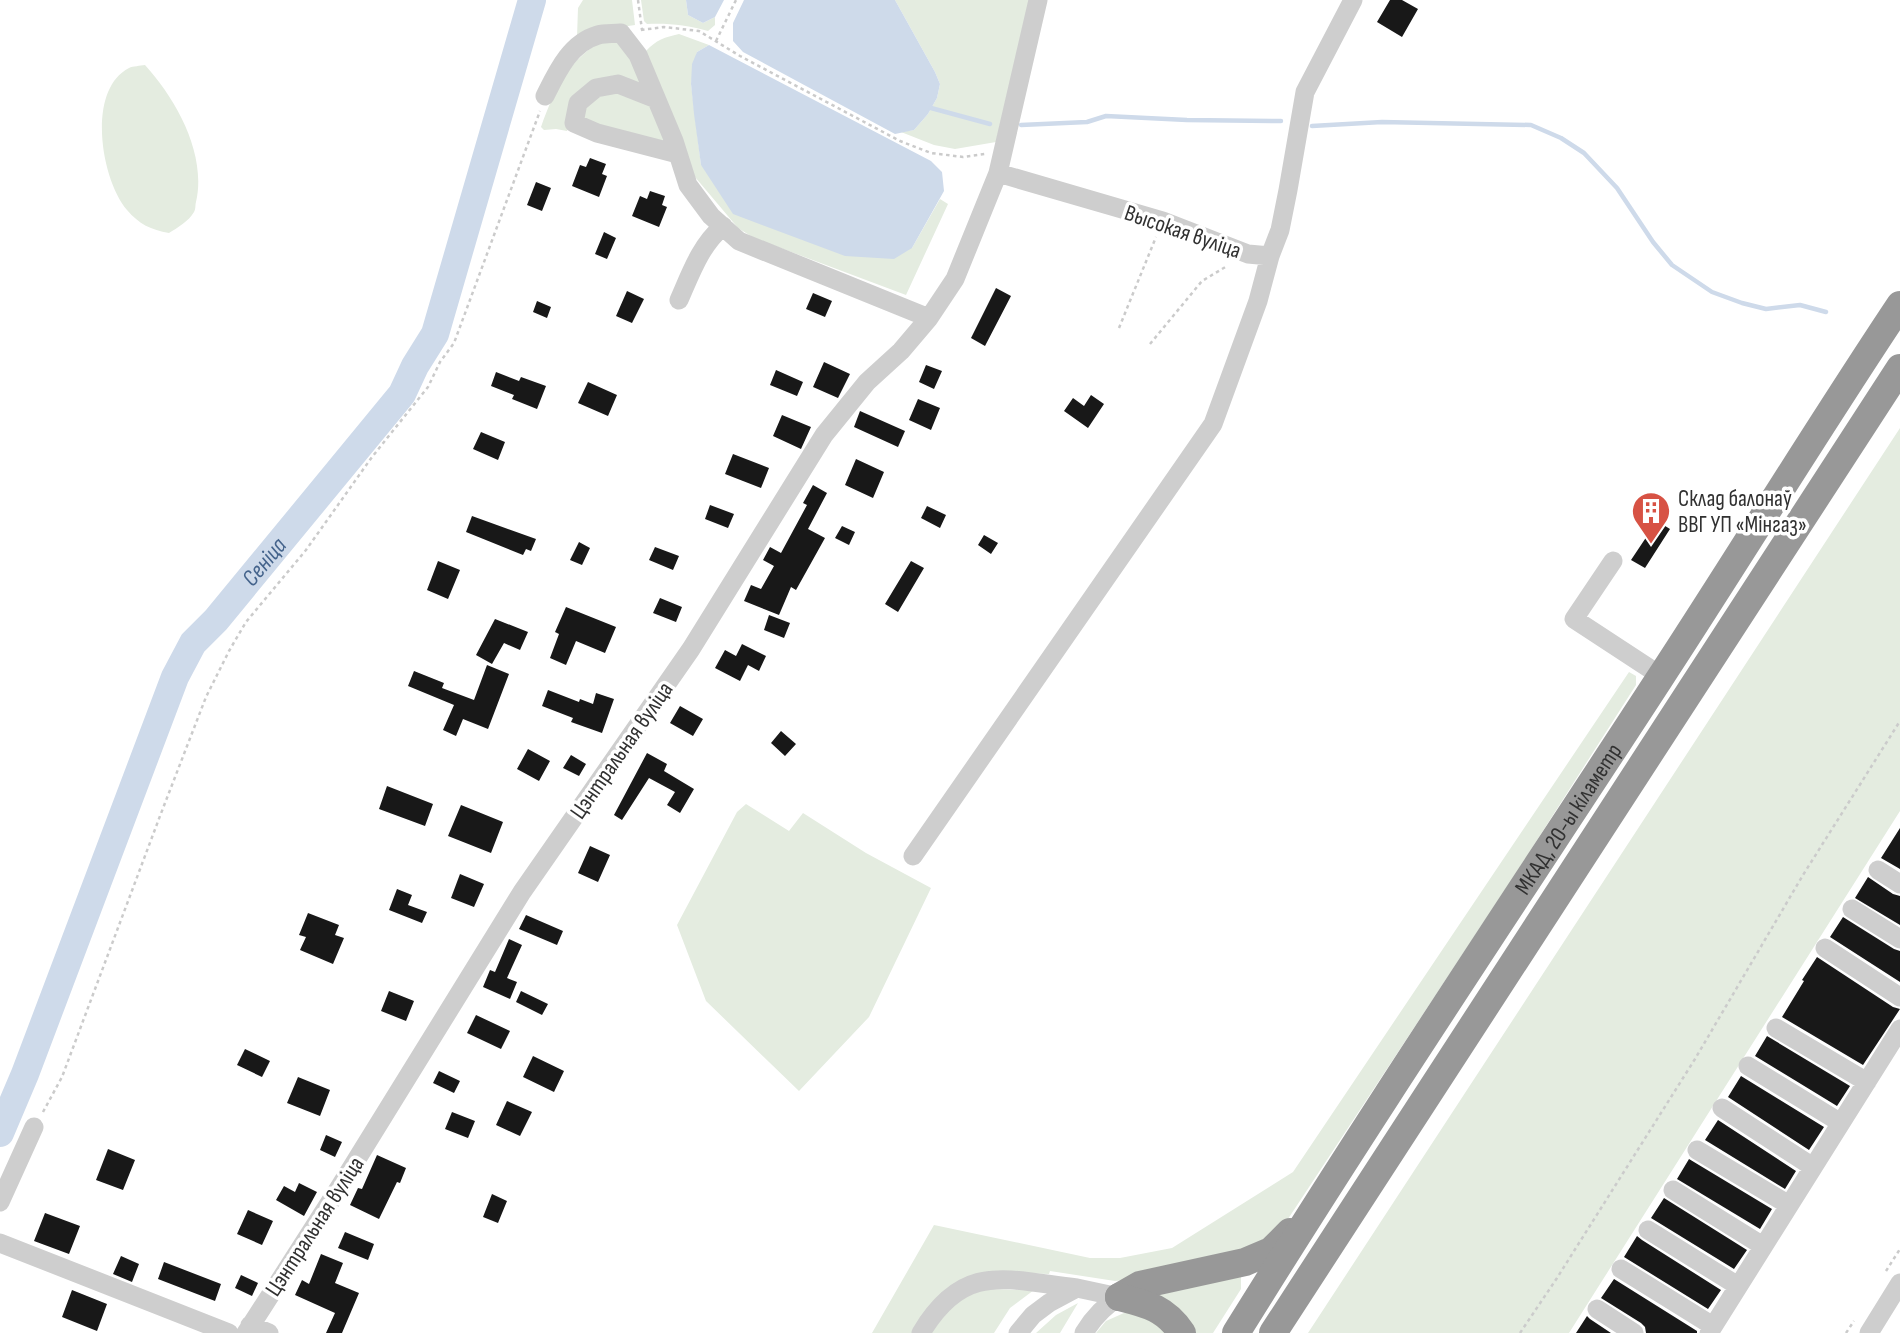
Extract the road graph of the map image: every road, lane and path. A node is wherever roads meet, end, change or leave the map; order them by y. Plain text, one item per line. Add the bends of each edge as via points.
1 (638, 0) edge
2 (736, 0) edge
3 (1038, 0) edge
4 (1353, 0) edge
5 (642, 30) junction
6 (621, 33) junction
7 (716, 41) junction
8 (545, 96) joint
9 (656, 99) junction
10 (1002, 153) junction
11 (678, 154) junction
12 (998, 173) junction
13 (1163, 221) junction
14 (723, 226) junction
15 (1248, 254) junction
16 (1270, 256) junction
17 (679, 300) dead end
18 (1900, 305) edge
19 (929, 317) junction
20 (1119, 328) dead end
21 (1150, 344) dead end
22 (1900, 368) edge
23 (1613, 561) dead end
24 (1661, 676) junction
25 (1900, 721) edge
26 (913, 856) dead end
27 (1878, 870) dead end
28 (1900, 884) edge
29 (1852, 909) dead end
30 (1900, 939) edge
31 (1825, 948) dead end
32 (1900, 997) edge
33 (1776, 1028) dead end
34 (1900, 1029) edge
35 (1748, 1066) dead end
36 (1867, 1082) junction
37 (1722, 1108) dead end
38 (1841, 1123) junction
39 (34, 1127) joint
40 (1698, 1150) dead end
41 (1813, 1167) junction
42 (1673, 1190) dead end
43 (0, 1202) edge
44 (1789, 1205) junction
45 (1312, 1209) junction
46 (1648, 1230) dead end
47 (0, 1243) edge
48 (1763, 1246) junction
49 (1621, 1269) dead end
50 (1900, 1283) edge
51 (1738, 1286) junction
52 (1077, 1288) junction
53 (1119, 1297) junction
54 (1597, 1309) dead end
55 (248, 1329) edge
56 (1711, 1330) edge
57 (229, 1333) edge
58 (269, 1333) edge
59 (921, 1333) edge
60 (1018, 1333) edge
61 (1084, 1333) edge
62 (1182, 1333) edge
63 (1236, 1333) edge
64 (1273, 1333) edge
65 (1520, 1333) edge
66 (1634, 1333) edge
67 (1869, 1333) edge

1 - 5 path
2 - 7 path
3 - 10 street, Цэнтральная вуліца
4 - 16 street, Высокая вуліца via 1305,92 1280,230
5 - 6 path
5 - 7 path via 699,31
6 - 8 street via 599,35 579,44
6 - 9 street via 638,55
7 - 10 path via 900,141 931,153 963,157
8 - 39 path via 454,343 428,387 246,622 206,697 62,1077
9 - 11 street
9 - 11 street via 618,84 596,88 578,103 574,123
10 - 12 street, Цэнтральная вуліца
11 - 14 street via 688,185
12 - 13 street, Высокая вуліца
12 - 19 street, Цэнтральная вуліца via 954,279
13 - 15 street, Высокая вуліца
13 - 20 path
14 - 17 street via 699,254
14 - 19 street via 739,241
15 - 16 street, Высокая вуліца
15 - 21 path via 1202,281
16 - 26 street via 1213,424
18 - 24 highway, МКАД, 20-ы кіламетр
19 - 55 street, Цэнтральная вуліца via 824,435 691,649 522,892
22 - 64 highway, МКАД, 20-ы кіламетр
23 - 24 street via 1574,619
24 - 45 highway, МКАД, 20-ы кіламетр
25 - 65 path via 1803,874 1695,1059
27 - 28 street
29 - 30 street
31 - 32 street
33 - 36 street
34 - 36 street
35 - 38 street
36 - 38 street
37 - 41 street
38 - 41 street
39 - 43 street
40 - 44 street
41 - 44 street
42 - 48 street
44 - 48 street
45 - 53 highway via 1271,1251 1245,1262 1140,1285
45 - 63 highway, МКАД, 20-ы кіламетр
46 - 51 street
47 - 57 street
48 - 51 street
49 - 56 street
50 - 67 street
51 - 56 street
52 - 53 street
52 - 59 street via 999,1279 979,1282 947,1299
52 - 60 street via 1033,1315
53 - 61 street
53 - 62 highway via 1161,1310
54 - 66 street
55 - 58 street

